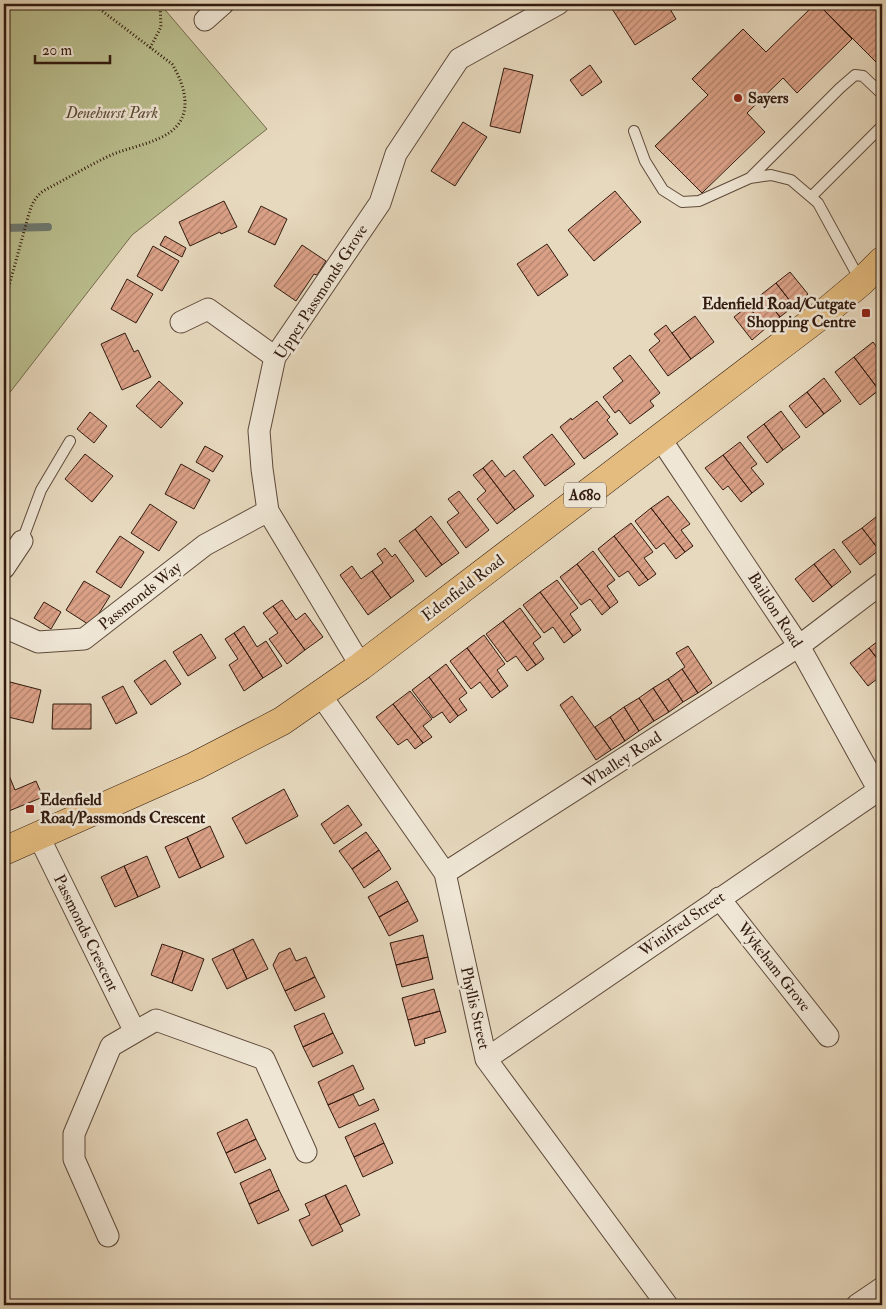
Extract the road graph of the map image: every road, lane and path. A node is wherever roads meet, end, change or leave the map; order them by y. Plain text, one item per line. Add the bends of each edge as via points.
1 (93, 4) edge
2 (160, 4) edge
3 (224, 4) edge
4 (558, 4) edge
5 (205, 20) dead end
6 (150, 48) junction
7 (882, 94) edge
8 (882, 126) edge
9 (634, 131) dead end
10 (750, 178) junction
11 (811, 197) junction
12 (882, 261) edge
13 (861, 282) junction
14 (4, 304) edge
15 (182, 322) dead end
16 (275, 357) junction
17 (660, 438) junction
18 (70, 441) dead end
19 (268, 511) junction
20 (22, 541) joint
21 (4, 568) edge
22 (882, 583) edge
23 (4, 627) edge
24 (799, 646) junction
25 (361, 666) junction
26 (320, 694) junction
27 (880, 789) edge
28 (38, 835) junction
29 (4, 851) edge
30 (445, 873) junction
31 (720, 898) junction
32 (134, 1032) junction
33 (828, 1036) dead end
34 (486, 1058) junction
35 (306, 1152) dead end
36 (108, 1236) dead end
37 (882, 1288) edge
38 (667, 1305) edge
39 (857, 1305) edge

1 - 6 path
2 - 6 path via 161,27
3 - 5 street
4 - 16 street, Upper Passmonds Grove via 459,59 396,154 380,203
6 - 14 path via 172,64 180,77 185,102 179,123 163,137 111,156 37,196 31,205
7 - 10 lane via 862,76 855,75
8 - 11 lane
9 - 10 lane via 645,161 663,190 682,202 699,201
10 - 11 lane via 771,176 790,180
11 - 13 lane via 818,203
12 - 13 main road, Edenfield Road / A680
13 - 17 main road, Edenfield Road / A680
15 - 16 street via 208,310
16 - 19 street, Upper Passmonds Grove via 258,431
17 - 24 street, Baildon Road
17 - 25 main road, Edenfield Road / A680
18 - 20 lane via 41,490
19 - 23 street, Passmonds Way via 206,545 84,639 38,642
19 - 25 street, Upper Passmonds Grove
20 - 21 street
22 - 24 street, Whalley Road
24 - 27 street, Baildon Road
24 - 30 street, Whalley Road
25 - 26 main road, Edenfield Road / A680
26 - 28 main road, Edenfield Road / A680 via 282,721 195,766
26 - 30 street, Phyllis Street
27 - 31 street, Winifred Street
28 - 29 main road, Edenfield Road / A680
28 - 32 street, Passmonds Crescent
30 - 34 street, Phyllis Street
31 - 33 street, Wykeham Grove
31 - 34 street, Winifred Street
32 - 35 street via 156,1020 264,1059
32 - 36 street via 111,1046 74,1134 74,1159
34 - 38 street, Phyllis Street
37 - 39 street

